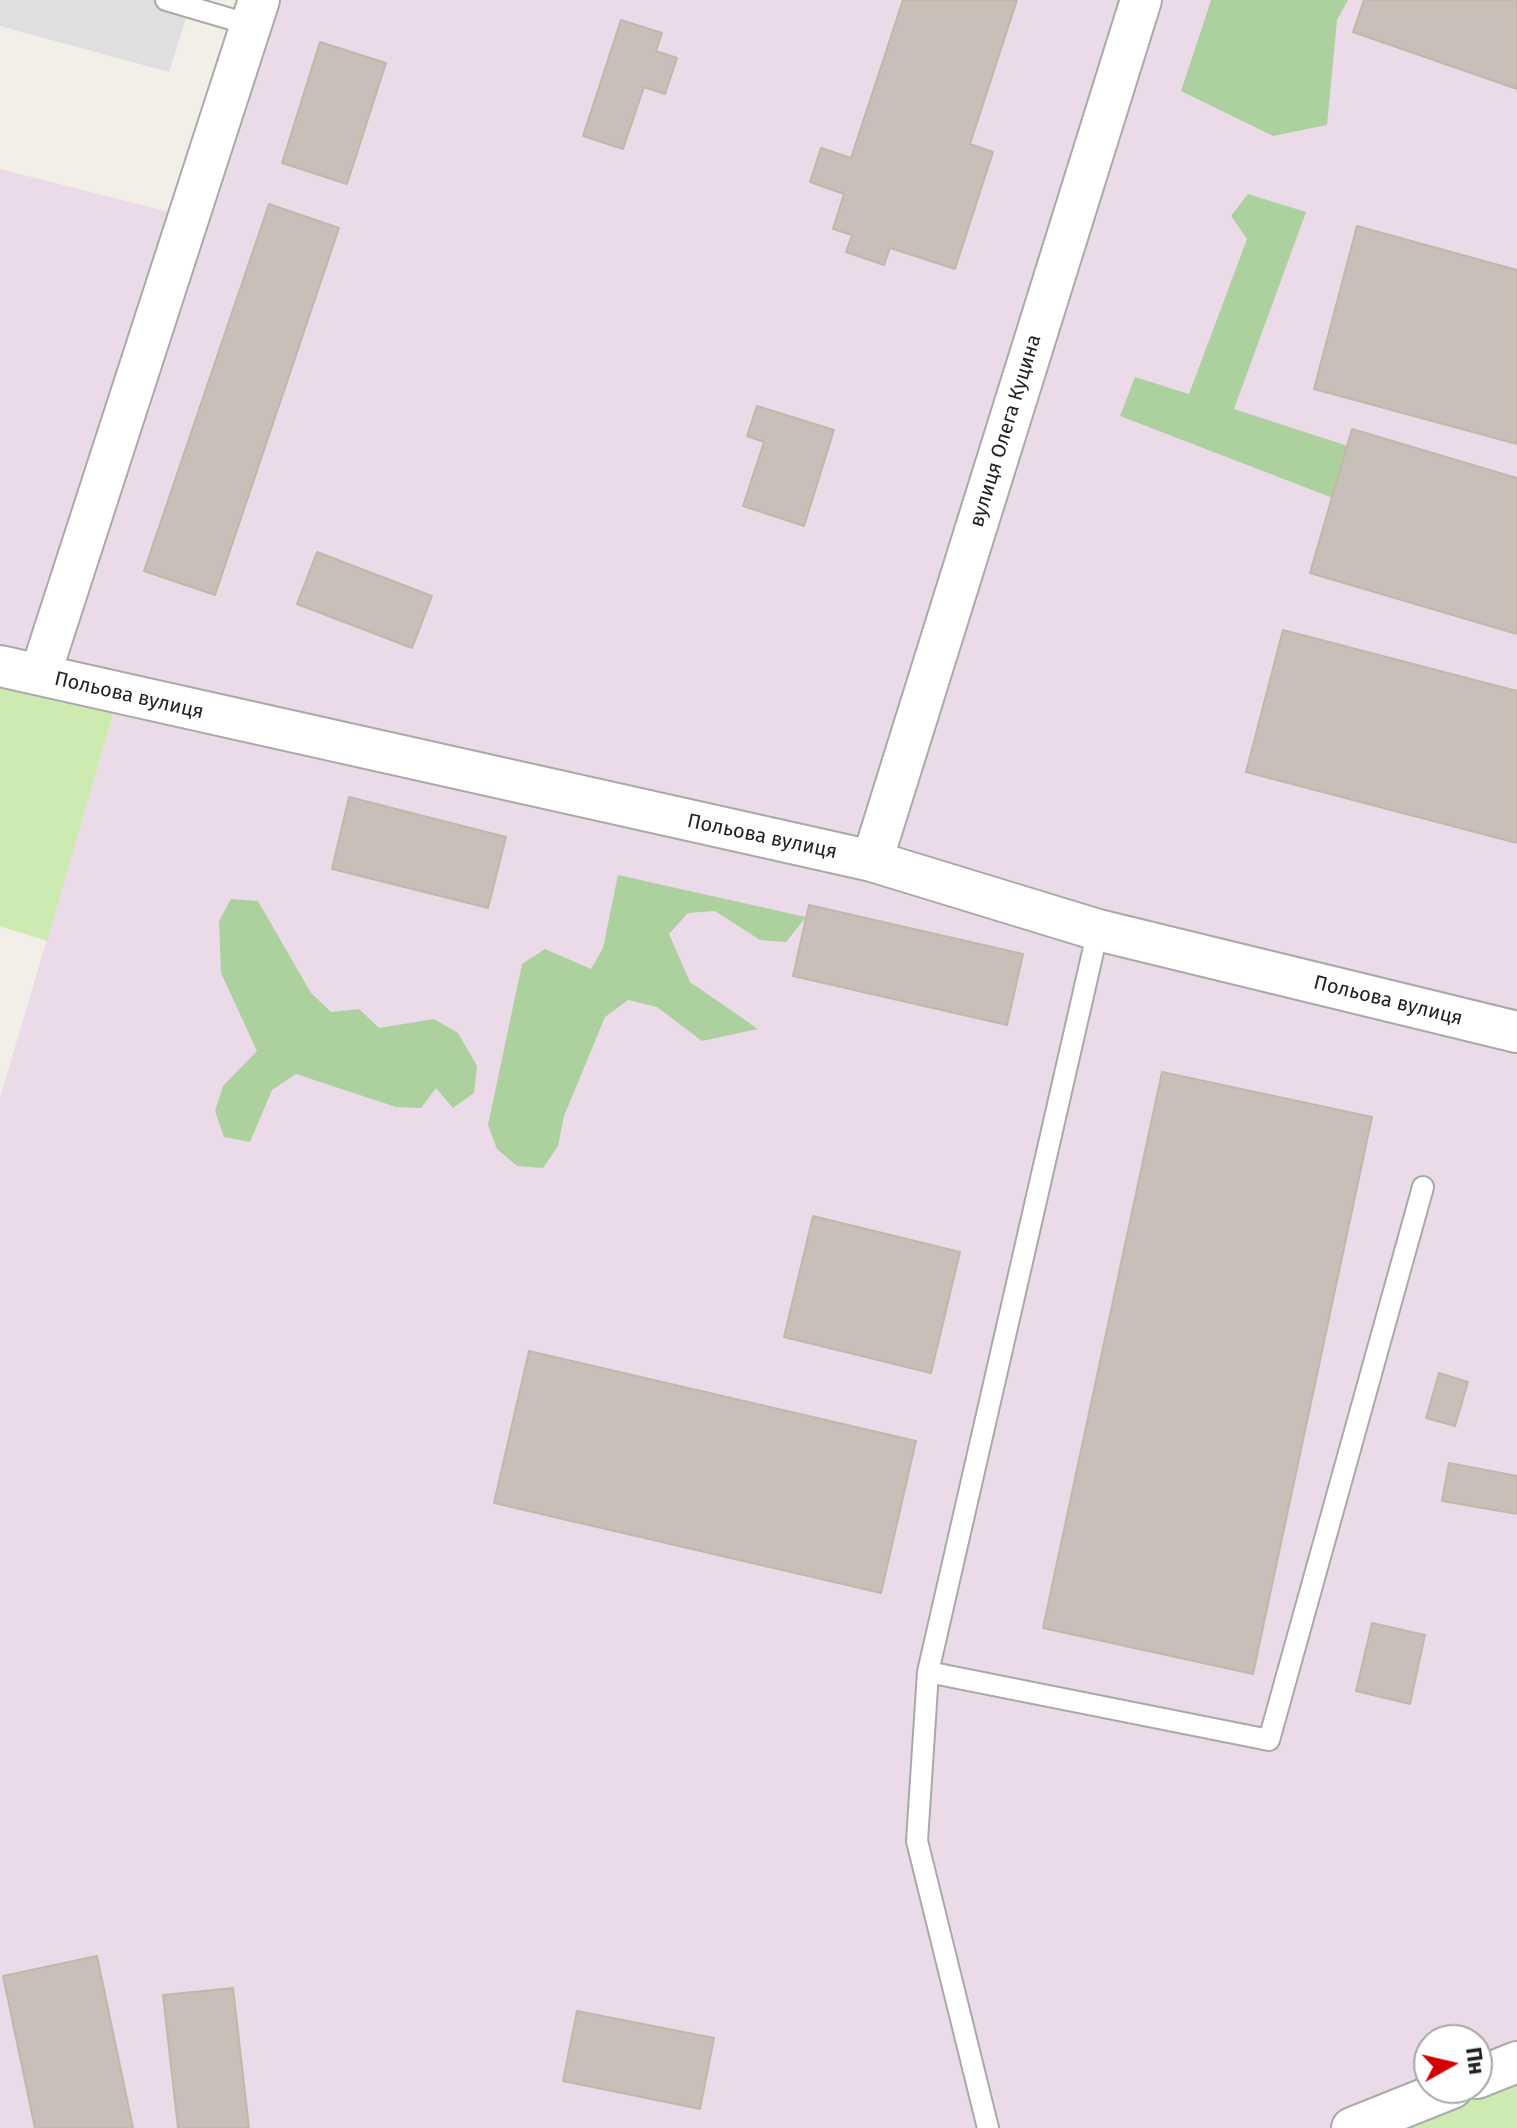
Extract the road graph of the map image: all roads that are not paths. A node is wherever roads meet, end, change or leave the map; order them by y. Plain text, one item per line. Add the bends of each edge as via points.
1 (166, 0) edge
2 (1141, 0) edge
3 (255, 12) edge
4 (0, 666) edge
5 (40, 675) junction
6 (872, 861) junction
7 (1098, 930) junction
8 (1517, 1032) edge
9 (1423, 1187) dead end
10 (928, 1672) junction
11 (1517, 2062) edge
12 (1493, 2072) edge
13 (1413, 2104) edge
14 (988, 2128) edge
15 (1352, 2128) edge

1 - 3 lane
2 - 6 street, вулиця Олега Куцина
3 - 5 street
4 - 5 street, Польова вулиця
5 - 6 street, Польова вулиця
6 - 7 street, Польова вулиця
7 - 8 street, Польова вулиця
7 - 10 lane
9 - 10 lane via 1269,1740
10 - 14 lane via 917,1841
11 - 12 street
13 - 15 street

